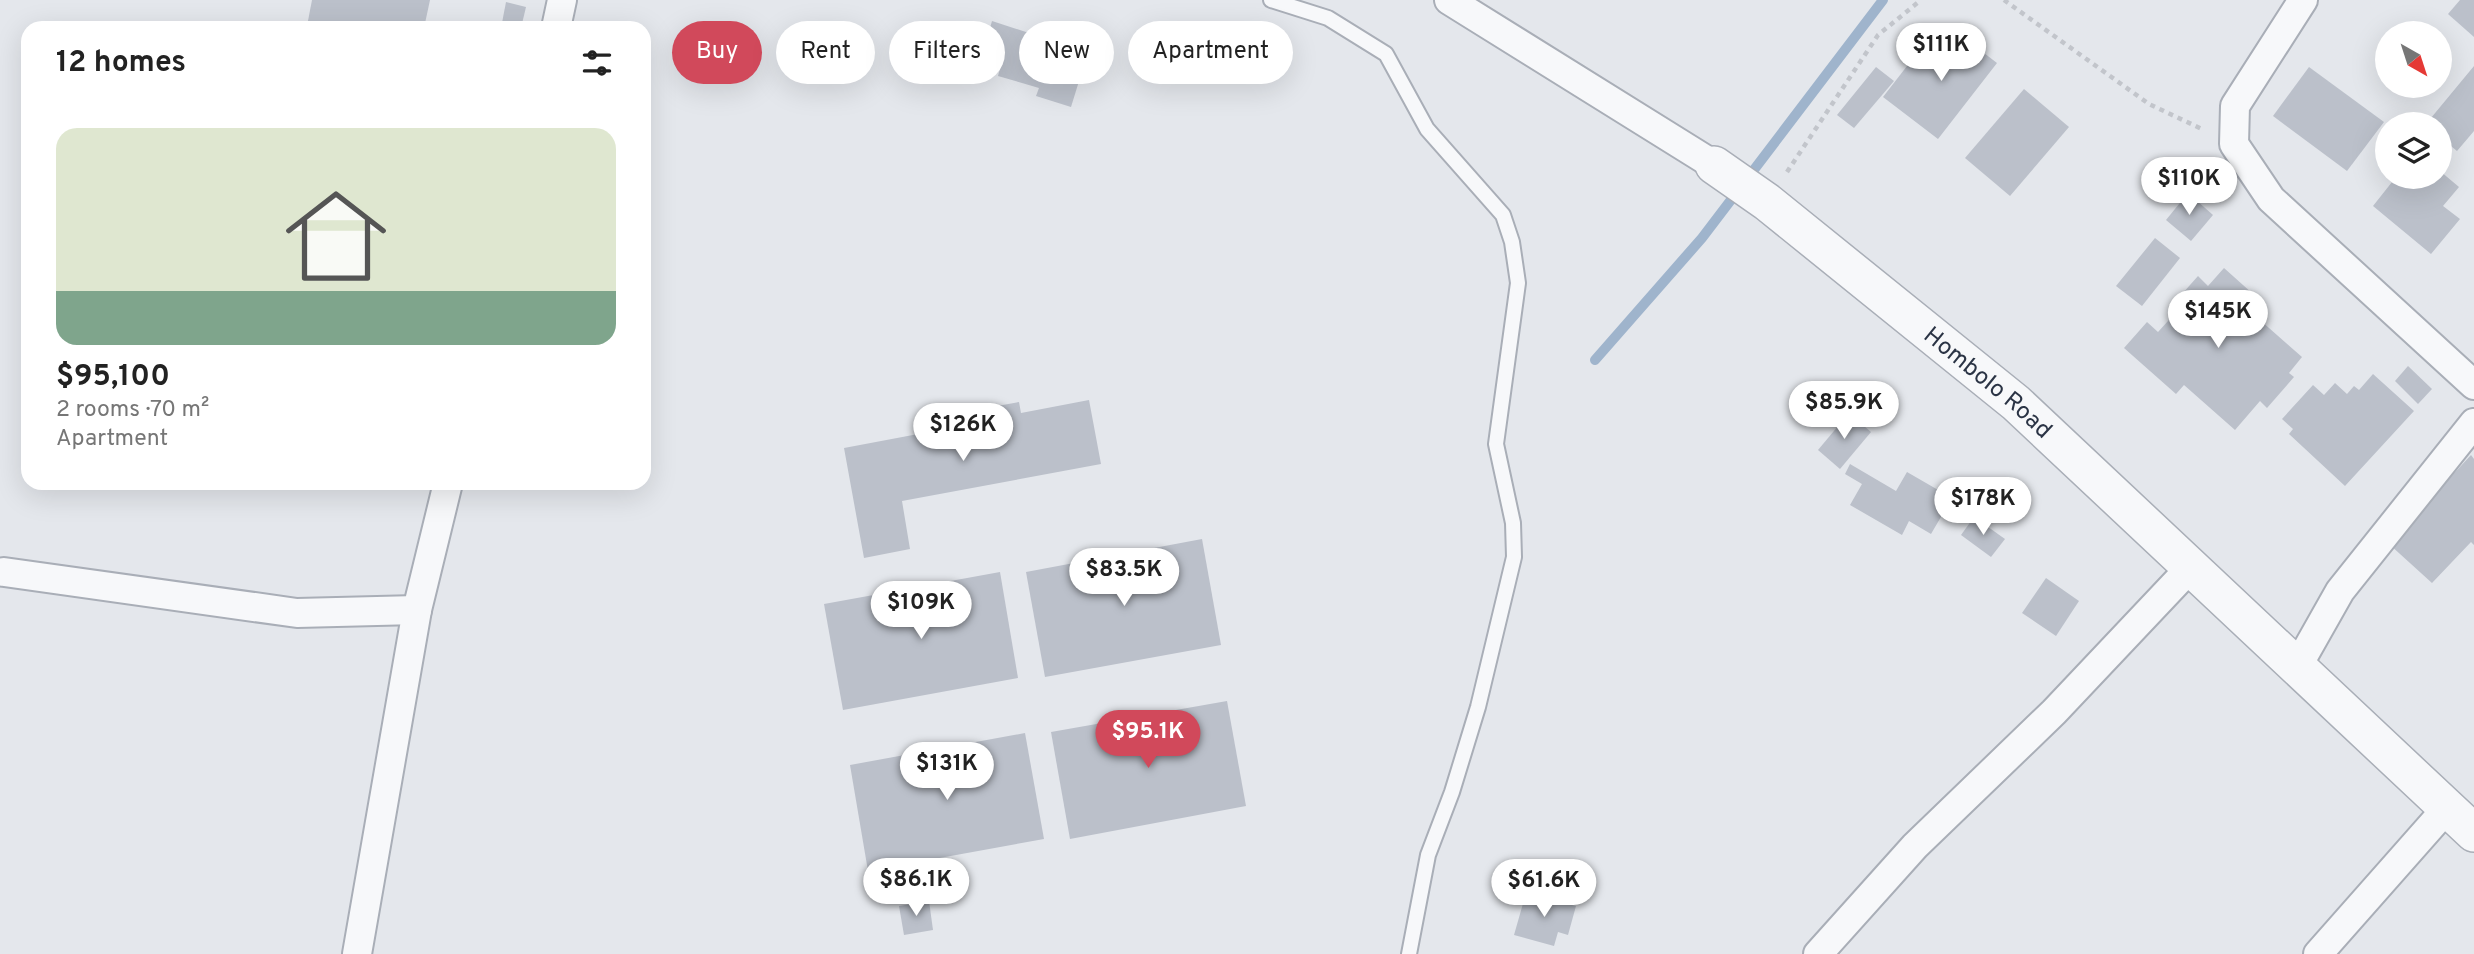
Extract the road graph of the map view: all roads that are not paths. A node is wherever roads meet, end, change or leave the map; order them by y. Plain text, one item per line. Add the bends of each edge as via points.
1 (562, 0) edge
2 (1271, 0) edge
3 (1449, 0) edge
4 (2304, 0) edge
5 (558, 21) edge
6 (1714, 165) joint
7 (2474, 385) edge
8 (2474, 423) edge
9 (446, 490) edge
10 (2191, 566) junction
11 (4, 572) dead end
12 (417, 610) junction
13 (2297, 667) junction
14 (2446, 808) junction
15 (2474, 833) edge
16 (357, 954) edge
17 (1409, 954) edge
18 (1818, 954) edge
19 (2318, 954) edge

1 - 5 street
2 - 17 lane via 1328,18 1386,54 1427,129 1503,215 1518,282 1496,444 1513,523 1514,557 1478,707 1428,855
3 - 6 street, Hombolo Road
4 - 7 street via 2235,106 2234,144 2271,199
6 - 10 street, Hombolo Road via 1767,202 2016,403
8 - 13 street via 2340,591
9 - 12 street
10 - 13 street, Hombolo Road
10 - 18 street via 2054,712 1915,846
11 - 12 street via 298,613
12 - 16 street
13 - 14 street, Hombolo Road
14 - 15 street, Hombolo Road
14 - 19 street

